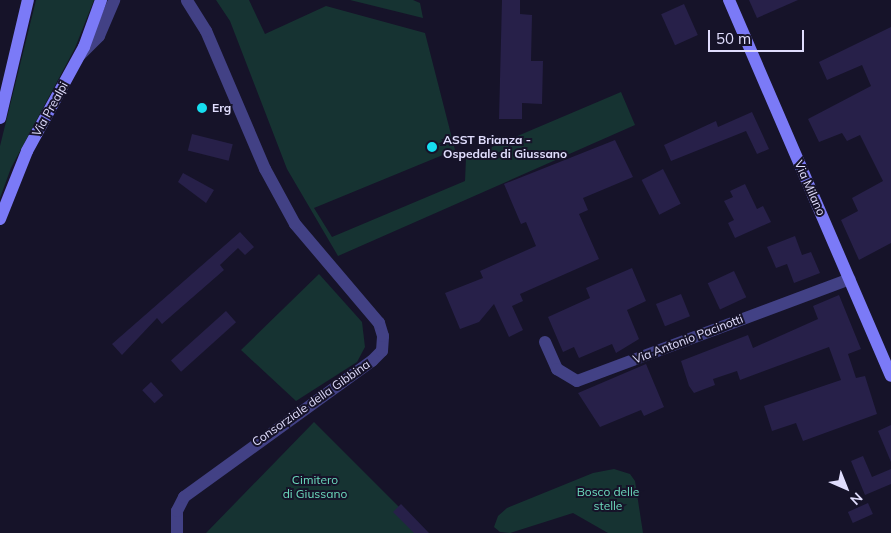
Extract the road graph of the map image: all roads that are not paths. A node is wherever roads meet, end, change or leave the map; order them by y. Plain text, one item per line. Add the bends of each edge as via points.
1 (28, 0) edge
2 (102, 0) edge
3 (114, 0) edge
4 (187, 0) edge
5 (729, 0) edge
6 (80, 55) junction
7 (0, 118) edge
8 (0, 219) edge
9 (850, 279) junction
10 (545, 342) dead end
11 (891, 376) edge
12 (177, 533) edge

1 - 7 street
2 - 6 street, Via Prealpi
3 - 6 street via 99,36
4 - 12 street, Consorziale della Gibbina via 206,31 265,169 294,224 379,323 383,336 382,351 372,361 184,497 177,511
5 - 9 street, Via Milano
6 - 8 street, Via Prealpi via 27,151
9 - 10 street, Via Antonio Pacinotti via 577,381 557,370
9 - 11 street, Via Milano

